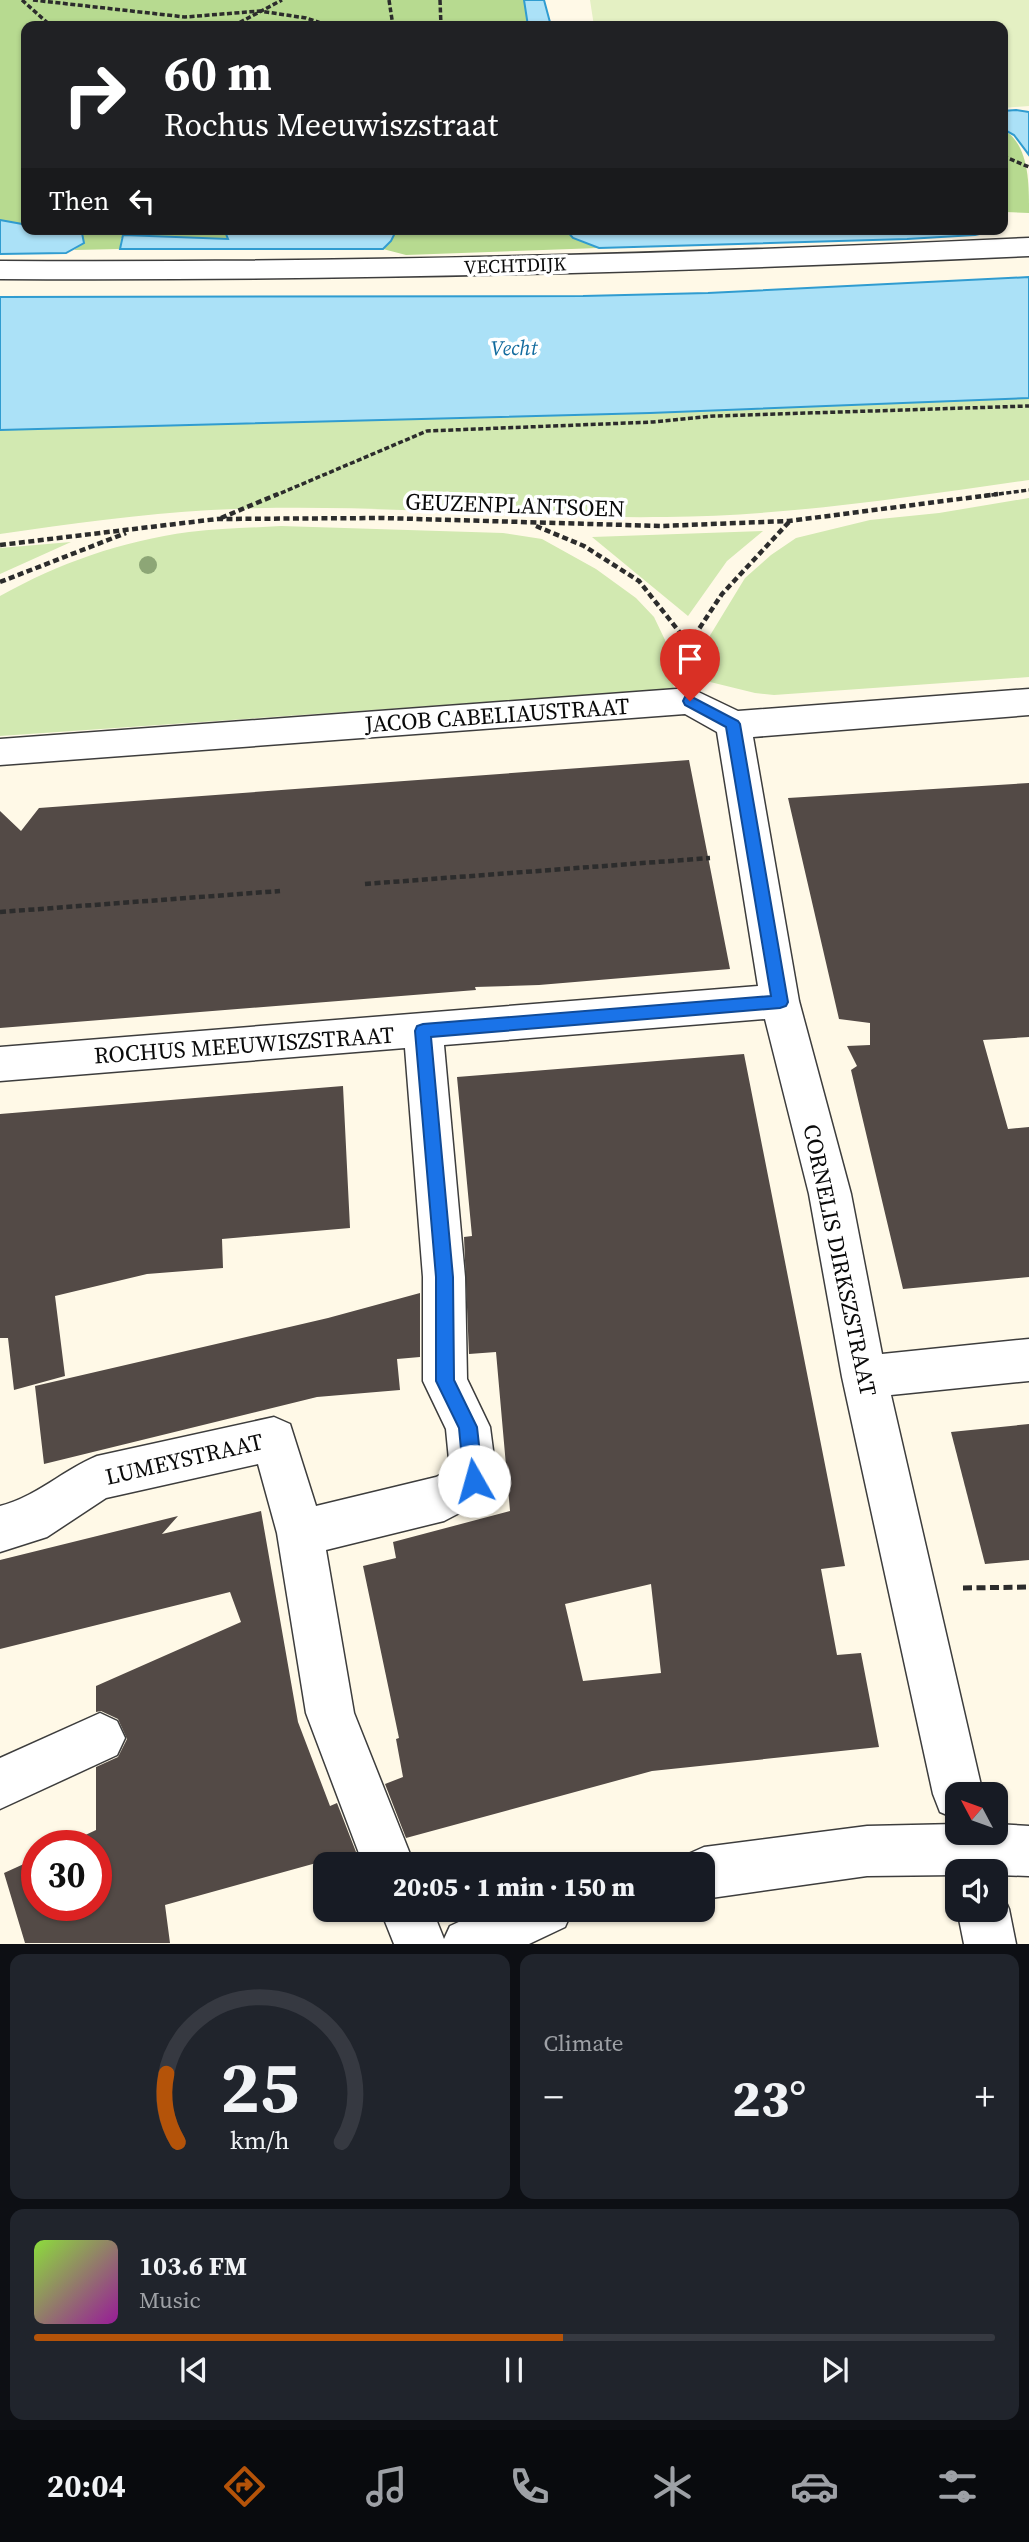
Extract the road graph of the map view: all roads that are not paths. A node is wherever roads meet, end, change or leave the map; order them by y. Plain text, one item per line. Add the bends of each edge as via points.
1 (1029, 247) edge
2 (0, 270) edge
3 (1029, 702) edge
4 (733, 724) junction
5 (0, 752) edge
6 (780, 1002) junction
7 (423, 1031) junction
8 (0, 1064) edge
9 (1029, 1360) edge
10 (864, 1377) junction
11 (0, 1530) edge
12 (300, 1533) junction
13 (100, 1738) dead end
14 (955, 1782) edge
15 (0, 1784) edge
16 (970, 1851) edge
17 (1029, 1851) edge
18 (384, 1852) edge
19 (715, 1872) edge
20 (411, 1922) edge
21 (518, 1922) edge
22 (986, 1922) edge
23 (420, 1944) edge
24 (468, 1944) edge
25 (990, 1944) edge

1 - 2 street, VECHTDIJK via 434,267
3 - 4 street
4 - 5 street, JACOB CABELIAUSTRAAT via 690,701
4 - 6 street, CORNELIS DIRKSZSTRAAT
6 - 7 street, ROCHUS MEEUWISZSTRAAT
6 - 10 street, CORNELIS DIRKSZSTRAAT via 830,1194
7 - 8 street, ROCHUS MEEUWISZSTRAAT
7 - 12 street via 444,1277 445,1381 468,1427 474,1481 444,1498
9 - 10 street
10 - 14 street, CORNELIS DIRKSZSTRAAT
11 - 12 street, LUMEYSTRAAT via 32,1521 97,1478 274,1439
12 - 18 street via 330,1713
13 - 15 street
16 - 17 street
16 - 19 street via 867,1851
20 - 23 street
21 - 24 street
22 - 25 street

